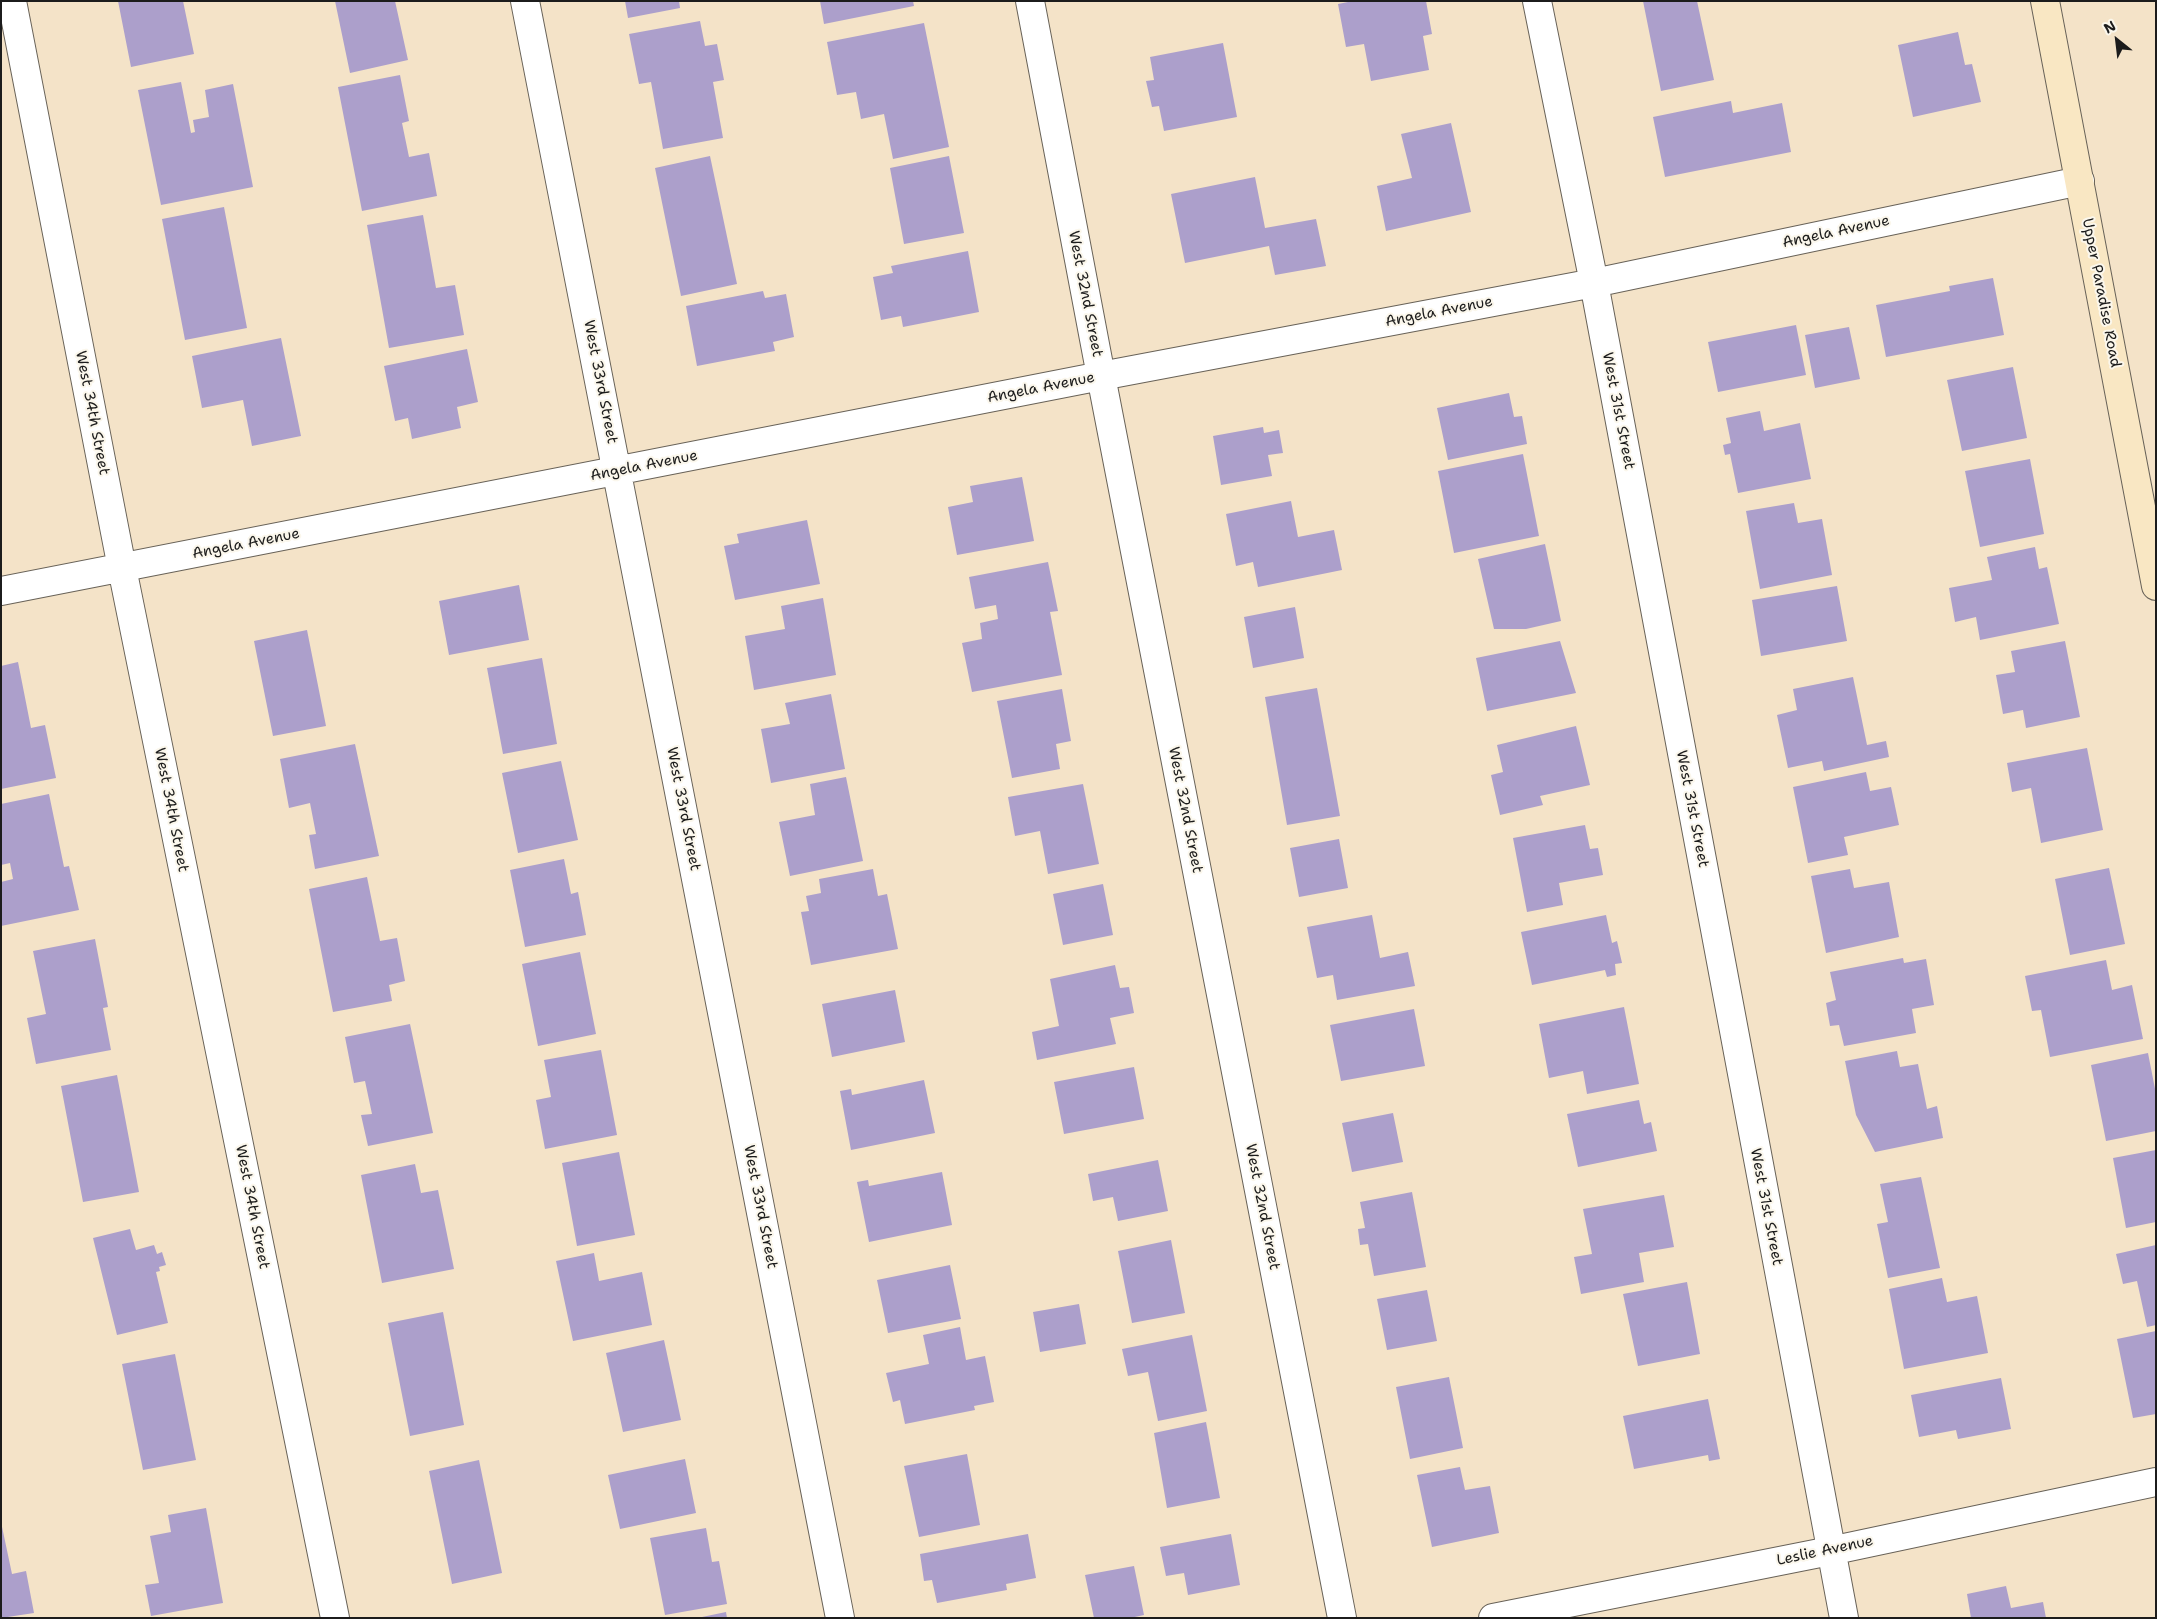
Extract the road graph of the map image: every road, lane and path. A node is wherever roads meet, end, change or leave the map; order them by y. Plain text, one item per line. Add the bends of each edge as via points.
1 (12, 1) edge
2 (525, 1) edge
3 (1030, 1) edge
4 (1537, 1) edge
5 (2044, 1) edge
6 (2080, 181) junction
7 (1594, 283) junction
8 (1101, 376) junction
9 (617, 471) junction
10 (122, 568) junction
11 (2156, 586) edge
12 (1, 591) edge
13 (2156, 1482) edge
14 (1830, 1551) junction
15 (335, 1618) edge
16 (840, 1618) edge
17 (1342, 1618) edge
18 (1493, 1618) edge
19 (1844, 1618) edge

1 - 10 street, West 34th Street
2 - 9 street, West 33rd Street
3 - 8 street, West 32nd Street
4 - 7 street, West 31st Street
5 - 6 street, Upper Paradise Road
6 - 7 street, Angela Avenue
6 - 11 street, Upper Paradise Road
7 - 8 street, Angela Avenue
7 - 14 street, West 31st Street
8 - 9 street, Angela Avenue
8 - 17 street, West 32nd Street
9 - 10 street, Angela Avenue
9 - 16 street, West 33rd Street
10 - 12 street, Angela Avenue
10 - 15 street, West 34th Street
13 - 14 street, Leslie Avenue
14 - 18 street, Leslie Avenue
14 - 19 street, West 31st Street

